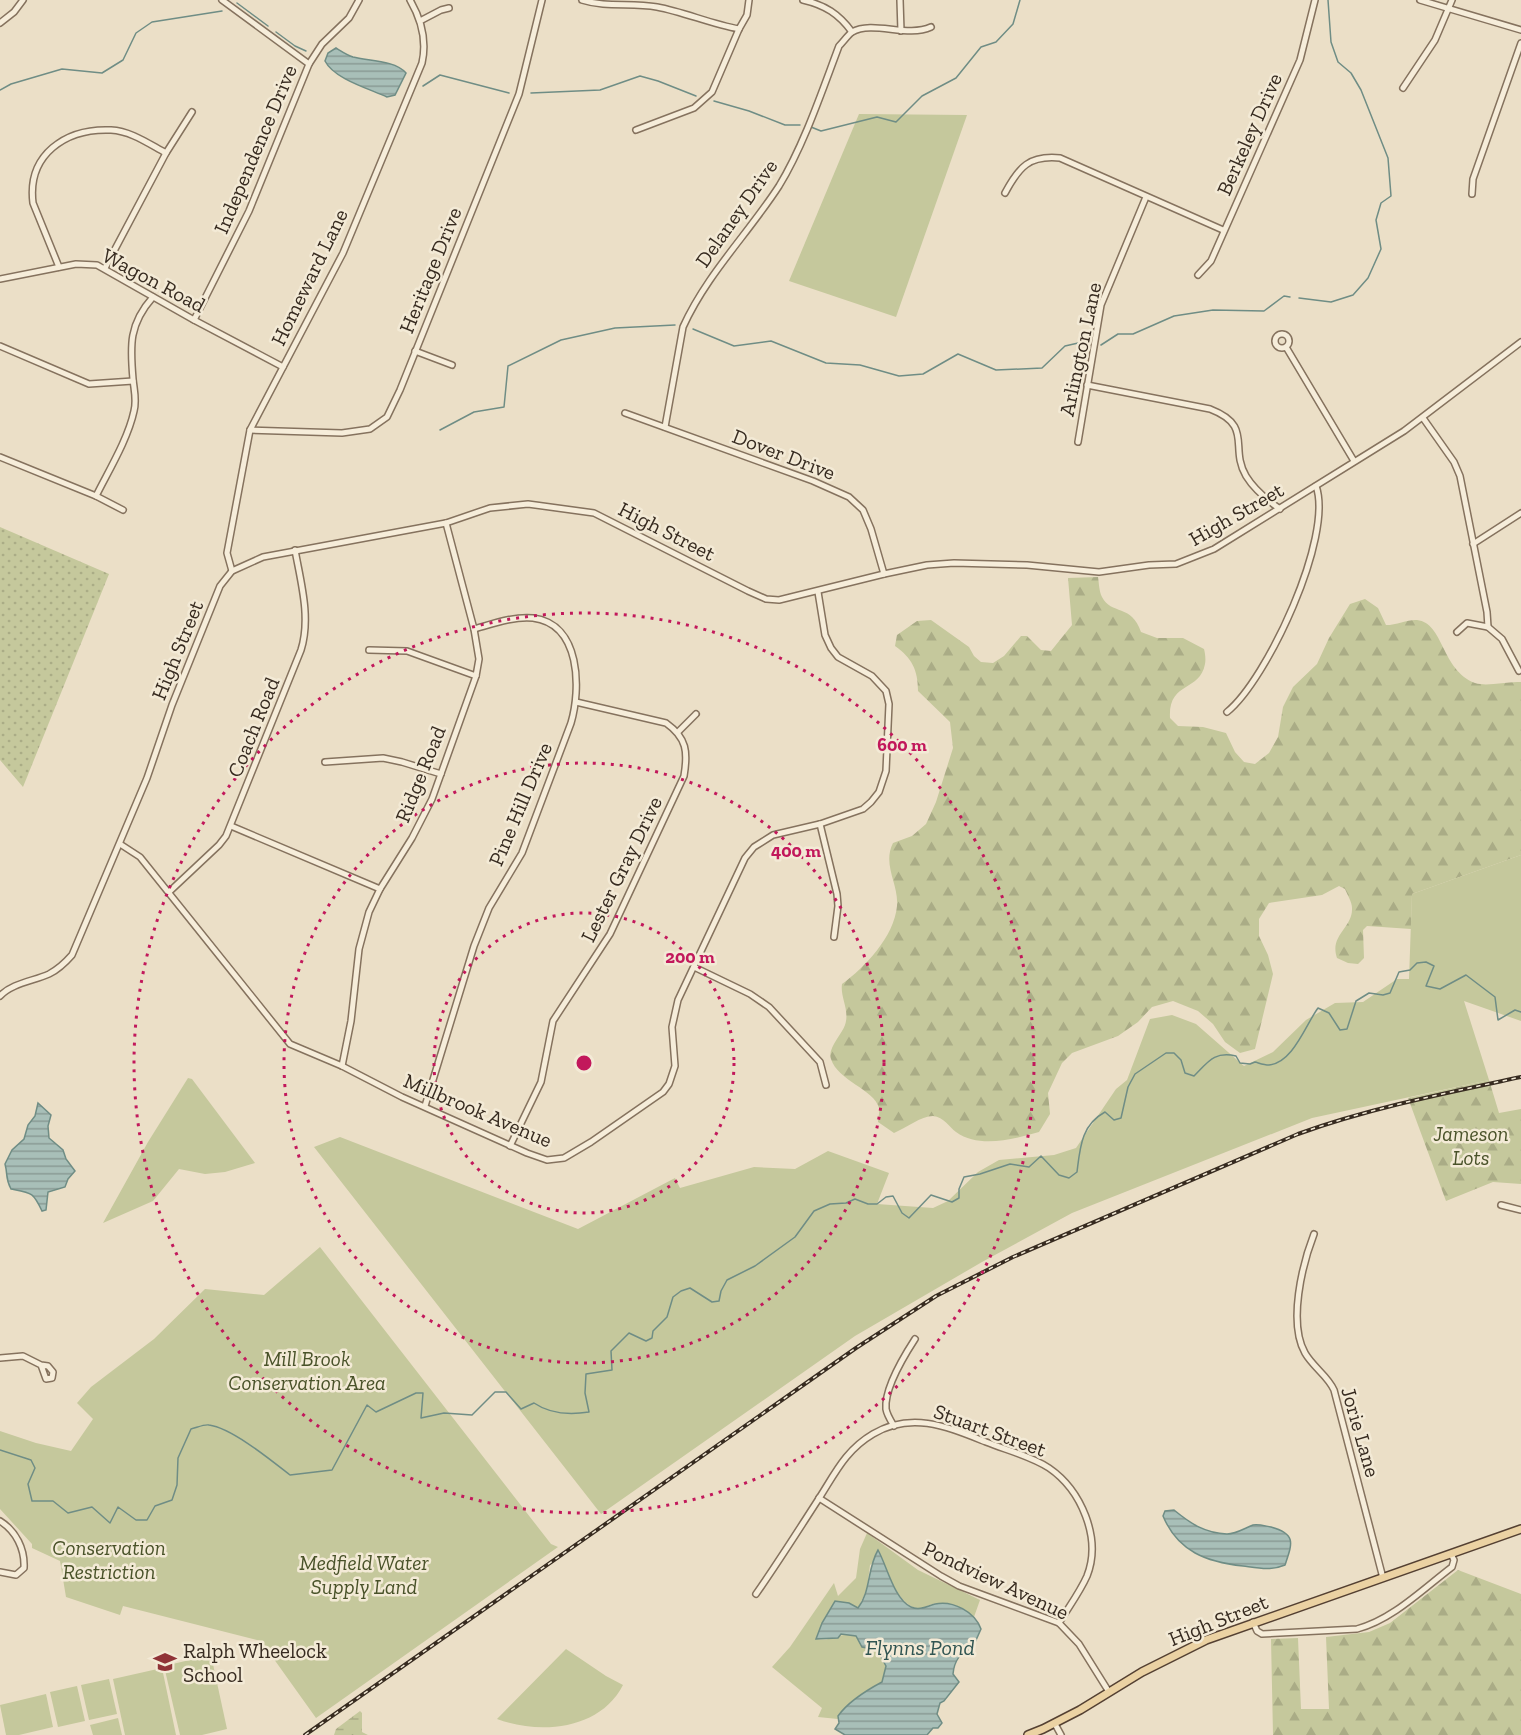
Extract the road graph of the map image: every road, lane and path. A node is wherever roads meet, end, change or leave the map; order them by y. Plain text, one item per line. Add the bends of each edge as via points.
1 (23, 0) edge
2 (222, 0) edge
3 (359, 0) edge
4 (410, 0) edge
5 (542, 0) edge
6 (582, 0) edge
7 (749, 0) edge
8 (803, 0) edge
9 (900, 0) edge
10 (1315, 0) edge
11 (1420, 0) edge
12 (1452, 0) edge
13 (1448, 7) junction
14 (449, 8) dead end
15 (420, 21) junction
16 (0, 23) edge
17 (931, 27) dead end
18 (739, 29) junction
19 (1521, 30) edge
20 (901, 31) junction
21 (852, 32) junction
22 (1521, 43) edge
23 (309, 64) junction
24 (1403, 88) dead end
25 (192, 112) dead end
26 (636, 130) dead end
27 (165, 153) junction
28 (1005, 193) dead end
29 (1472, 194) dead end
30 (1146, 197) junction
31 (1223, 230) junction
32 (59, 267) junction
33 (105, 268) junction
34 (1198, 275) dead end
35 (0, 279) edge
36 (153, 297) junction
37 (194, 320) junction
38 (1521, 342) edge
39 (0, 346) edge
40 (1286, 347) dead end
41 (415, 351) junction
42 (452, 366) dead end
43 (283, 367) junction
44 (133, 381) junction
45 (1087, 385) junction
46 (625, 413) dead end
47 (1423, 418) junction
48 (665, 427) junction
49 (250, 430) junction
50 (1078, 442) dead end
51 (0, 457) edge
52 (1354, 461) junction
53 (1316, 486) junction
54 (96, 496) junction
55 (1280, 509) junction
56 (123, 510) dead end
57 (1521, 513) edge
58 (446, 524) junction
59 (1473, 544) junction
60 (296, 550) junction
61 (232, 571) junction
62 (884, 574) junction
63 (818, 592) junction
64 (1488, 627) junction
65 (474, 629) junction
66 (1457, 632) dead end
67 (369, 650) dead end
68 (1519, 671) dead end
69 (476, 676) junction
70 (576, 702) junction
71 (1227, 712) dead end
72 (696, 714) dead end
73 (678, 732) junction
74 (325, 762) dead end
75 (441, 774) junction
76 (820, 824) junction
77 (231, 826) junction
78 (120, 844) junction
79 (380, 889) junction
80 (169, 891) junction
81 (834, 937) dead end
82 (694, 967) junction
83 (0, 996) edge
84 (342, 1066) junction
85 (826, 1085) dead end
86 (424, 1106) junction
87 (510, 1146) junction
88 (1501, 1205) dead end
89 (1521, 1210) edge
90 (1314, 1234) dead end
91 (915, 1339) dead end
92 (0, 1358) edge
93 (41, 1365) dead end
94 (894, 1426) junction
95 (819, 1498) junction
96 (0, 1521) edge
97 (1521, 1529) edge
98 (1450, 1554) junction
99 (0, 1572) edge
100 (1383, 1578) junction
101 (756, 1594) dead end
102 (1253, 1622) junction
103 (1059, 1623) junction
104 (1109, 1692) junction
105 (1055, 1724) junction
106 (1043, 1729) junction
107 (1028, 1735) edge
108 (1050, 1735) edge
109 (1061, 1735) edge

1 - 16 street
2 - 23 street
3 - 23 street, Independence Drive via 349,18 322,44
4 - 15 street, Homeward Lane
5 - 41 street, Heritage Drive via 519,94
6 - 18 street via 606,6 658,7
7 - 18 street
8 - 21 street via 837,14
9 - 20 street
10 - 31 street, Berkeley Drive via 1300,60
11 - 13 street
12 - 13 street
13 - 19 street
13 - 24 street via 1435,40
14 - 15 street
15 - 43 street, Homeward Lane via 424,47 419,71 343,253
17 - 20 street via 921,32
18 - 26 street via 712,92 703,101 677,116
20 - 21 street via 876,28
21 - 48 street, Delaney Drive via 839,46 789,169 690,311 683,327
22 - 29 street via 1473,179
23 - 37 street, Independence Drive via 253,202
25 - 27 street
27 - 32 street via 136,137 111,130 75,135 51,147 38,168 32,195
27 - 33 street
28 - 30 street via 1026,164 1047,157 1060,158
30 - 31 street
30 - 45 street, Arlington Lane via 1101,305
31 - 34 street, Berkeley Drive via 1211,261
32 - 33 street, Wagon Road via 84,263
32 - 35 street, Wagon Road
33 - 36 street, Wagon Road
36 - 37 street, Wagon Road
36 - 44 street via 131,334
37 - 43 street, Wagon Road
38 - 47 street, High Street
39 - 44 street via 89,384
40 - 52 street
41 - 42 street
41 - 49 street, Heritage Drive via 387,417 370,429
43 - 49 street, Homeward Lane
44 - 54 street via 134,412
45 - 50 street, Arlington Lane
45 - 55 street via 1223,414 1235,426 1245,475 1266,500
46 - 48 street, Dover Drive
47 - 52 street, High Street
47 - 59 street via 1460,476
48 - 62 street, Dover Drive via 849,497 863,510
49 - 61 street, Homeward Lane via 227,552
51 - 54 street
52 - 53 street, High Street
53 - 55 street, High Street
53 - 71 street via 1316,533 1304,584 1251,686
54 - 56 street
55 - 62 street, High Street via 1214,549 1176,564 1099,572 954,563
57 - 59 street
58 - 60 street, High Street
58 - 63 street, High Street via 490,508 528,504 567,508 606,518 766,599
58 - 65 street, Ridge Road
59 - 64 street
60 - 61 street, High Street via 263,557
60 - 77 street, Coach Road via 303,593 304,640
61 - 78 street, High Street via 220,586
62 - 63 street, High Street
63 - 76 street, Millbrook Avenue via 831,648 838,657 880,683 888,704 886,771 879,792 863,809
64 - 66 street via 1467,623
64 - 68 street via 1502,639
65 - 69 street, Ridge Road via 479,659
65 - 70 street, Pine Hill Drive via 534,618 553,626 573,654
67 - 69 street via 407,651
69 - 75 street, Ridge Road
70 - 73 street via 666,723
70 - 86 street, Pine Hill Drive via 522,853 489,908 474,946
72 - 73 street
73 - 87 street, Lester Gray Drive via 686,748 684,777 610,934 553,1021 541,1082
74 - 75 street via 383,758
75 - 79 street, Ridge Road via 412,838
76 - 81 street via 837,894
76 - 82 street, Millbrook Avenue via 773,835 754,846 738,871
77 - 79 street
77 - 80 street, Coach Road via 219,845
78 - 80 street, Millbrook Avenue via 140,856
78 - 83 street, High Street via 72,955 49,974 12,987
79 - 84 street, Ridge Road via 359,949
80 - 84 street, Millbrook Avenue via 290,1044
82 - 85 street via 769,1007 820,1062
82 - 87 street, Millbrook Avenue via 673,1013 675,1066 663,1092 591,1142 556,1161
84 - 86 street, Millbrook Avenue
86 - 87 street, Millbrook Avenue
88 - 89 street
90 - 100 street, Jorie Lane via 1300,1291 1299,1341 1306,1356 1334,1390
91 - 94 street via 888,1394 886,1410
92 - 93 street via 23,1356
94 - 95 street, Stuart Street via 872,1435 847,1454
94 - 103 street, Stuart Street via 922,1422 945,1426 1047,1467 1068,1486 1084,1512 1092,1547 1087,1576
95 - 101 street, Stuart Street
95 - 103 street, Pondview Avenue via 959,1586
96 - 99 street via 18,1537 25,1563 16,1575
97 - 98 main road, High Street
98 - 100 main road, High Street
98 - 102 street via 1454,1560 1452,1567 1370,1626 1262,1634
100 - 102 main road, High Street
102 - 104 main road, High Street via 1185,1649
103 - 104 street, Pondview Avenue via 1079,1644
104 - 105 main road, High Street
105 - 106 main road, High Street
105 - 109 street
106 - 107 main road, High Street
106 - 108 street

